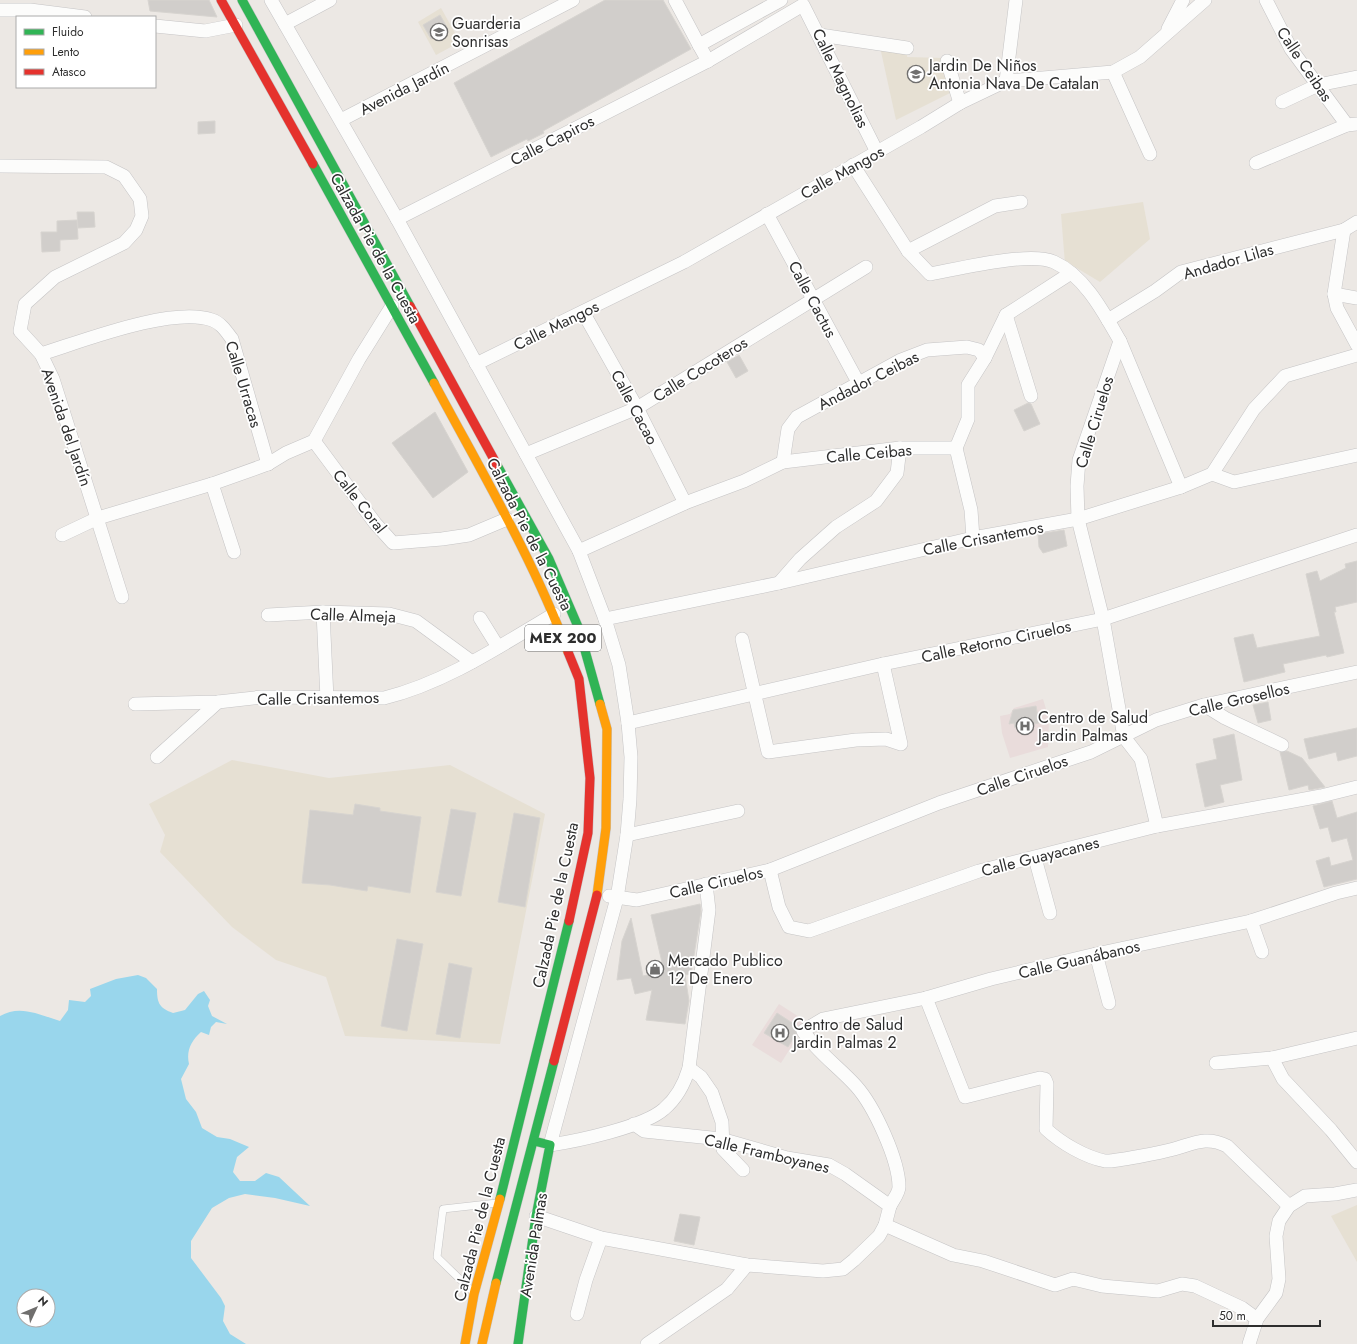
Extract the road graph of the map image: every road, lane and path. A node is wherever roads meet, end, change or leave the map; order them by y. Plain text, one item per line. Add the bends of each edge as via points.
1 (221, 0) edge
2 (242, 0) edge
3 (330, 0) edge
4 (573, 0) edge
5 (675, 0) edge
6 (781, 0) edge
7 (1016, 0) edge
8 (1183, 0) edge
9 (1205, 0) edge
10 (1266, 0) edge
11 (272, 1) edge
12 (803, 5) joint
13 (0, 10) edge
14 (77, 16) edge
15 (236, 24) junction
16 (285, 24) junction
17 (156, 26) edge
18 (820, 35) junction
19 (1163, 39) junction
20 (699, 45) junction
21 (907, 48) dead end
22 (947, 60) dead end
23 (708, 61) junction
24 (1113, 72) junction
25 (1357, 77) edge
26 (1006, 81) junction
27 (1318, 85) junction
28 (1282, 102) dead end
29 (960, 103) junction
30 (341, 120) junction
31 (1352, 125) edge
32 (877, 152) junction
33 (1150, 154) dead end
34 (1256, 163) dead end
35 (853, 165) junction
36 (0, 166) edge
37 (1021, 202) dead end
38 (767, 214) junction
39 (397, 219) junction
40 (1357, 222) edge
41 (1344, 230) junction
42 (908, 251) junction
43 (866, 267) dead end
44 (1071, 273) junction
45 (1334, 294) junction
46 (1357, 298) edge
47 (814, 299) junction
48 (392, 306) junction
49 (583, 312) junction
50 (1006, 315) junction
51 (1108, 320) junction
52 (1120, 341) junction
53 (1357, 345) edge
54 (41, 354) junction
55 (1357, 355) edge
56 (985, 358) junction
57 (476, 364) junction
58 (859, 384) junction
59 (1032, 396) dead end
60 (637, 408) junction
61 (314, 441) junction
62 (900, 448) junction
63 (956, 448) junction
64 (526, 454) junction
65 (1357, 455) edge
66 (783, 462) junction
67 (268, 464) junction
68 (1212, 474) junction
69 (212, 484) junction
70 (1181, 487) junction
71 (686, 503) junction
72 (98, 518) junction
73 (508, 519) junction
74 (1078, 519) junction
75 (62, 535) dead end
76 (1357, 535) edge
77 (973, 538) junction
78 (578, 551) junction
79 (234, 552) dead end
80 (779, 583) junction
81 (122, 597) dead end
82 (323, 612) junction
83 (554, 614) junction
84 (268, 615) dead end
85 (480, 618) dead end
86 (605, 619) junction
87 (1102, 619) junction
88 (742, 639) dead end
89 (498, 647) junction
90 (472, 662) junction
91 (883, 664) junction
92 (1357, 672) edge
93 (754, 694) junction
94 (327, 699) junction
95 (218, 702) junction
96 (135, 704) dead end
97 (1204, 705) junction
98 (628, 723) junction
99 (1124, 736) junction
100 (1282, 745) dead end
101 (157, 757) dead end
102 (1357, 787) edge
103 (738, 811) dead end
104 (1157, 826) junction
105 (627, 835) junction
106 (1035, 858) junction
107 (770, 870) junction
108 (706, 884) junction
109 (1357, 888) edge
110 (598, 893) junction
111 (617, 898) junction
112 (1050, 913) dead end
113 (1252, 921) junction
114 (1262, 952) dead end
115 (1096, 954) junction
116 (926, 998) junction
117 (1109, 1003) dead end
118 (1357, 1038) edge
119 (1272, 1058) junction
120 (1216, 1063) dead end
121 (689, 1068) junction
122 (634, 1124) junction
123 (721, 1138) junction
124 (534, 1141) junction
125 (550, 1145) junction
126 (1357, 1162) edge
127 (743, 1170) dead end
128 (1357, 1190) edge
129 (499, 1203) junction
130 (890, 1206) junction
131 (1289, 1206) junction
132 (536, 1216) junction
133 (885, 1225) junction
134 (601, 1238) junction
135 (747, 1265) junction
136 (474, 1294) junction
137 (577, 1314) dead end
138 (1257, 1319) junction
139 (466, 1344) edge
140 (482, 1344) edge
141 (518, 1344) edge
142 (647, 1344) edge
143 (1249, 1344) edge

1 - 15 main road, Calzada Pie de la Cuesta / MEX 200
2 - 110 main road, Calzada Pie de la Cuesta / MEX 200 via 549,559 579,629 607,728 606,828
3 - 16 street
4 - 30 street, Avenida Jardín
5 - 20 street
6 - 20 street
7 - 26 street
8 - 19 street
9 - 19 street, Calle Mangos
10 - 27 street, Calle Ceibas via 1291,49
11 - 16 street
12 - 18 street, Calle Magnolias
12 - 23 street, Calle Capiros
13 - 14 street via 30,10
15 - 17 street via 205,31
15 - 48 main road, Calzada Pie de la Cuesta / MEX 200
16 - 30 street
18 - 21 street
18 - 32 street, Calle Magnolias
19 - 24 street, Calle Mangos via 1140,57
20 - 23 street
22 - 29 street
23 - 39 street, Calle Capiros
24 - 26 street, Calle Mangos
24 - 33 street
25 - 27 street
26 - 29 street, Calle Mangos
27 - 28 street
27 - 31 street, Calle Ceibas
29 - 32 street, Calle Mangos
30 - 39 street
31 - 34 street
32 - 35 street, Calle Mangos
35 - 38 street, Calle Mangos
35 - 42 street, Calle Ciruelos
36 - 54 street, Avenida del Jardín via 106,167 124,176 140,199 142,216 136,230 124,242 55,277 25,304 20,331
37 - 42 street via 995,206
38 - 47 street, Calle Cactus
38 - 49 street, Calle Mangos via 684,262
39 - 57 street
40 - 41 street, Andador Lilas
41 - 45 street
41 - 51 street, Andador Lilas via 1181,272
42 - 44 street, Calle Ciruelos via 930,274 1006,260 1032,259 1053,261
43 - 47 street, Calle Cocoteros
44 - 50 street
44 - 51 street, Calle Ciruelos via 1097,300
45 - 46 street
45 - 53 street via 1337,308
47 - 58 street, Calle Cactus
47 - 60 street, Calle Cocoteros
48 - 61 street via 359,359
48 - 73 main road, Calzada Pie de la Cuesta / MEX 200
49 - 57 street, Calle Mangos
49 - 60 street, Calle Cacao
50 - 56 street
50 - 59 street
51 - 52 street, Calle Ciruelos
52 - 70 street, Calle Ciruelos
52 - 74 street, Calle Ciruelos via 1080,460 1077,486
54 - 67 street, Calle Urracas via 154,319 202,317 214,321 225,329 232,339
54 - 72 street, Avenida del Jardín via 53,379
55 - 68 street via 1286,376 1254,409
56 - 58 street, Andador Ceibas via 979,350 967,347 927,350 901,360
56 - 63 street via 968,385 968,419
57 - 64 street
58 - 66 street, Andador Ceibas via 797,418 788,429
60 - 64 street, Calle Cocoteros
60 - 71 street, Calle Cacao
61 - 67 street
61 - 73 street, Calle Coral via 375,523 394,543 442,540 469,535
62 - 63 street, Calle Ceibas
62 - 66 street, Calle Ceibas
62 - 80 street via 897,473 876,501 831,532 800,559
63 - 77 street via 971,510
64 - 78 street
65 - 68 street via 1234,482
66 - 71 street, Calle Ceibas via 744,481
67 - 69 street
68 - 70 street, Calle Crisantemos
69 - 72 street
69 - 79 street
70 - 74 street, Calle Crisantemos
71 - 78 street, Calle Ceibas
72 - 75 street
72 - 81 street, Avenida del Jardín
73 - 83 main road, Calzada Pie de la Cuesta / MEX 200
74 - 77 street, Calle Crisantemos
74 - 87 street, Calle Ciruelos
76 - 87 street, Calle Retorno Ciruelos
77 - 80 street, Calle Crisantemos
78 - 86 street
80 - 86 street, Calle Crisantemos
82 - 84 street, Calle Almeja
82 - 90 street, Calle Almeja via 389,614 416,621
82 - 94 street
83 - 89 street, Calle Crisantemos
83 - 129 main road, Calzada Pie de la Cuesta / MEX 200 via 579,679 590,778 588,833 566,934
85 - 89 street
86 - 98 street via 619,665
87 - 91 street, Calle Retorno Ciruelos
87 - 99 street, Calle Ciruelos
88 - 93 street
89 - 90 street, Calle Crisantemos
90 - 94 street, Calle Crisantemos via 402,694 390,697
91 - 93 street, Calle Retorno Ciruelos
91 - 93 street via 901,744 886,739 856,740 768,752
92 - 97 street, Calle Grosellos
93 - 98 street, Calle Retorno Ciruelos
94 - 95 street, Calle Crisantemos via 262,697
95 - 96 street, Calle Crisantemos
95 - 101 street
97 - 99 street, Calle Grosellos via 1156,720
97 - 100 street
98 - 105 street via 630,798
99 - 104 street via 1141,759
99 - 107 street, Calle Ciruelos via 1091,752 938,803
102 - 104 street, Calle Guayacanes
103 - 105 street
104 - 106 street, Calle Guayacanes
105 - 111 street
106 - 107 street, Calle Guayacanes via 979,871 809,931 789,928 779,907
106 - 112 street
107 - 108 street, Calle Ciruelos
108 - 111 street, Calle Ciruelos via 637,900
108 - 121 street via 709,910
109 - 113 street, Calle Guanábanos
110 - 111 street, Calle Ciruelos
110 - 124 main road, Calzada Pie de la Cuesta / MEX 200
111 - 125 street
113 - 114 street
113 - 115 street, Calle Guanábanos
115 - 116 street, Calle Guanábanos via 991,979
115 - 117 street
116 - 130 street, Calle Guanábanos via 823,1019 803,1031 813,1045 866,1099 893,1152 899,1188
116 - 131 street via 965,1097 1040,1078 1045,1079 1046,1129 1089,1156 1107,1161 1167,1151 1205,1140 1217,1141 1227,1146
118 - 119 street
119 - 120 street
119 - 126 street via 1283,1079
121 - 122 street via 676,1097 662,1111
121 - 123 street via 702,1077 712,1093 722,1122
122 - 123 street, Calle Framboyanes via 644,1131
122 - 125 street via 573,1142
123 - 127 street via 723,1149
123 - 130 street, Calle Framboyanes via 787,1158 829,1165
124 - 125 main road
124 - 140 main road, Calzada Pie de la Cuesta / MEX 200
125 - 132 main road, Avenida Palmas
128 - 131 street via 1305,1196
129 - 136 main road, Calzada Pie de la Cuesta / MEX 200
129 - 136 lane via 443,1209 437,1257
130 - 133 street
131 - 138 street via 1280,1220 1276,1236 1279,1279 1276,1293
132 - 134 street
132 - 141 main road, Avenida Palmas
133 - 135 street via 879,1236 843,1269 823,1271
133 - 138 street via 953,1255 983,1261 1055,1285 1073,1279 1102,1286 1158,1291 1182,1284 1195,1286 1242,1308
134 - 135 street
134 - 137 street
135 - 142 street via 727,1289
136 - 139 main road, Calzada Pie de la Cuesta / MEX 200
138 - 143 street

